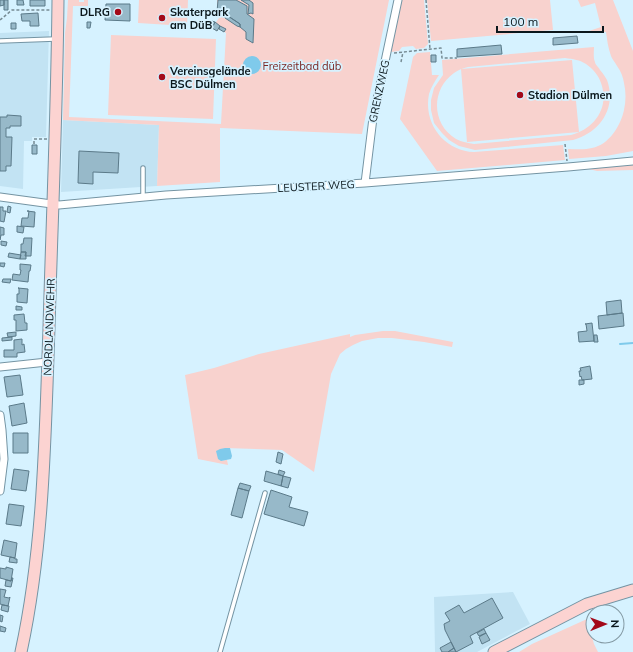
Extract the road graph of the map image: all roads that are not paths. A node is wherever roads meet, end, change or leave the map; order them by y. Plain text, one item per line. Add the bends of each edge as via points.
1 (398, 0) edge
2 (58, 5) edge
3 (58, 39) junction
4 (0, 41) edge
5 (633, 161) edge
6 (143, 168) dead end
7 (365, 183) junction
8 (0, 197) edge
9 (143, 197) junction
10 (52, 204) junction
11 (47, 362) junction
12 (0, 367) edge
13 (0, 415) edge
14 (0, 492) edge
15 (265, 493) dead end
16 (633, 590) edge
17 (21, 652) edge
18 (220, 652) edge
19 (494, 652) edge

1 - 7 street, GRENZWEG via 373,118
2 - 3 street, NORDLANDWEHR
3 - 4 lane
3 - 10 street, NORDLANDWEHR
5 - 7 street, LEUSTER WEG
6 - 9 lane
7 - 9 street, LEUSTER WEG
8 - 10 street, LEUSTER WEG
9 - 10 street, LEUSTER WEG
10 - 11 street, NORDLANDWEHR
11 - 12 street
11 - 17 street, NORDLANDWEHR via 38,541 32,595
13 - 14 street via 4,459
15 - 18 lane
16 - 19 street via 587,604

